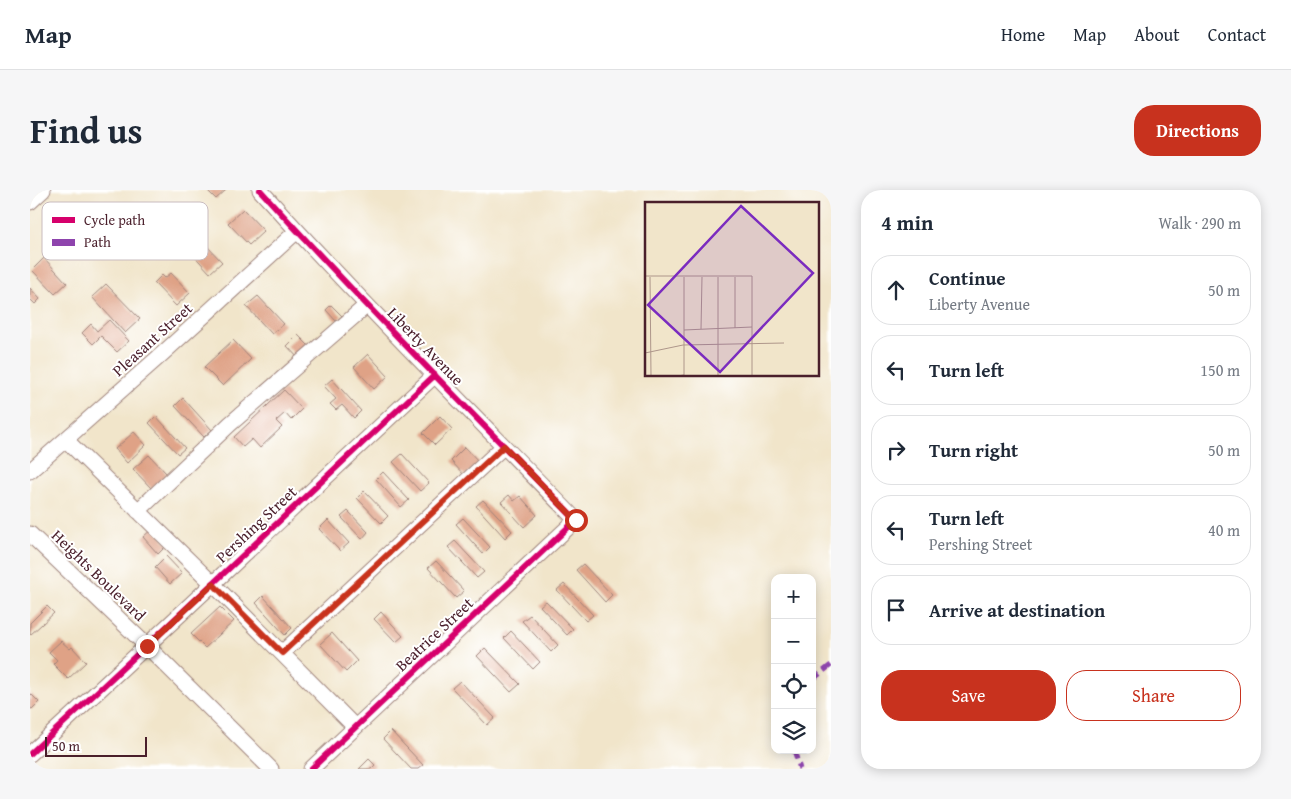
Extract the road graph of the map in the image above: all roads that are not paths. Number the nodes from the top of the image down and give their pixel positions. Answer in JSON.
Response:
{"nodes":[{"id":1,"x":43,"y":190,"type":"edge"},
{"id":2,"x":260,"y":190,"type":"edge"},
{"id":3,"x":30,"y":202,"type":"edge"},
{"id":4,"x":297,"y":231,"type":"junction"},
{"id":5,"x":367,"y":304,"type":"junction"},
{"id":6,"x":435,"y":375,"type":"junction"},
{"id":7,"x":66,"y":440,"type":"junction"},
{"id":8,"x":504,"y":446,"type":"junction"},
{"id":9,"x":30,"y":471,"type":"edge"},
{"id":10,"x":138,"y":511,"type":"junction"},
{"id":11,"x":576,"y":520,"type":"joint"},
{"id":12,"x":30,"y":534,"type":"edge"},
{"id":13,"x":213,"y":584,"type":"junction"},
{"id":14,"x":147,"y":646,"type":"junction"},
{"id":15,"x":282,"y":653,"type":"junction"},
{"id":16,"x":356,"y":727,"type":"junction"},
{"id":17,"x":30,"y":754,"type":"edge"},
{"id":18,"x":271,"y":769,"type":"edge"},
{"id":19,"x":311,"y":769,"type":"edge"}],
"edges":[{"from":1,"to":3,"type":"street"},
{"from":2,"to":4,"type":"street","name":"Liberty Avenue"},
{"from":4,"to":5,"type":"street","name":"Liberty Avenue"},
{"from":4,"to":7,"type":"street","name":"Pleasant Street"},
{"from":5,"to":6,"type":"street","name":"Liberty Avenue"},
{"from":5,"to":10,"type":"street"},
{"from":6,"to":8,"type":"street","name":"Liberty Avenue"},
{"from":6,"to":13,"type":"street","name":"Pershing Street"},
{"from":7,"to":9,"type":"street","name":"Pleasant Street"},
{"from":7,"to":10,"type":"street"},
{"from":8,"to":11,"type":"street","name":"Liberty Avenue"},
{"from":8,"to":15,"type":"street"},
{"from":10,"to":13,"type":"street"},
{"from":11,"to":16,"type":"street","name":"Beatrice Street"},
{"from":12,"to":14,"type":"street","name":"Heights Boulevard"},
{"from":13,"to":14,"type":"street","name":"Pershing Street"},
{"from":13,"to":15,"type":"street"},
{"from":14,"to":17,"type":"street","name":"Pershing Street"},
{"from":14,"to":18,"type":"street","name":"Heights Boulevard"},
{"from":15,"to":16,"type":"street"},
{"from":16,"to":19,"type":"street","name":"Beatrice Street"}]}
